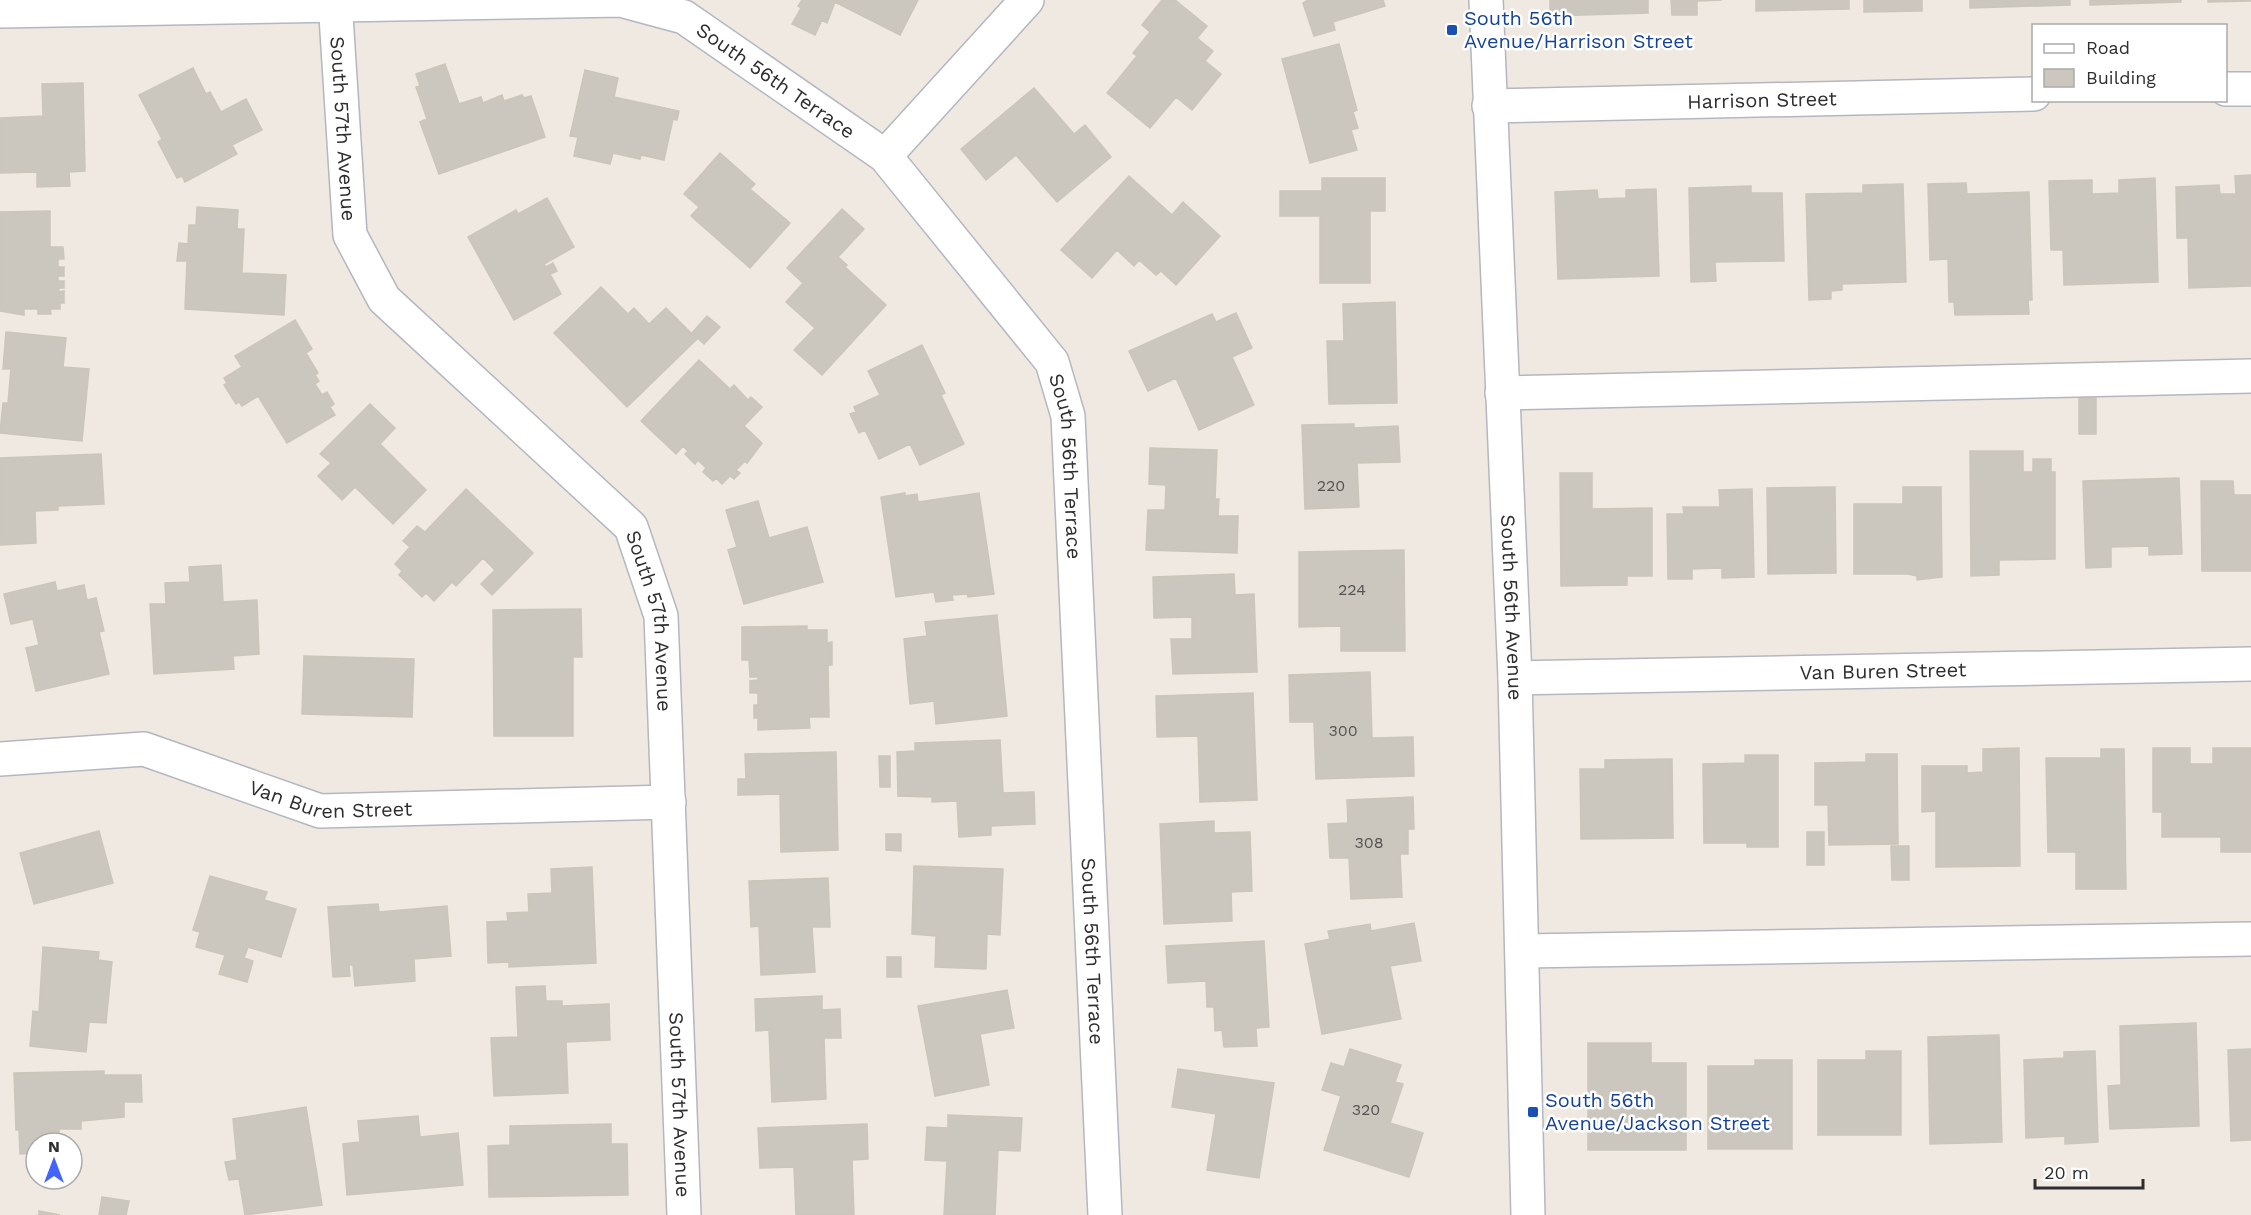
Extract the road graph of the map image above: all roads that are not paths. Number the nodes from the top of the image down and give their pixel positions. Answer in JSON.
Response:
{"nodes":[{"id":1,"x":1027,"y":0,"type":"edge"},
{"id":2,"x":1486,"y":0,"type":"edge"},
{"id":3,"x":335,"y":4,"type":"edge"},
{"id":4,"x":0,"y":11,"type":"edge"},
{"id":5,"x":2227,"y":89,"type":"edge"},
{"id":6,"x":2251,"y":89,"type":"edge"},
{"id":7,"x":2032,"y":94,"type":"edge"},
{"id":8,"x":1489,"y":106,"type":"junction"},
{"id":9,"x":885,"y":156,"type":"junction"},
{"id":10,"x":2251,"y":376,"type":"edge"},
{"id":11,"x":1502,"y":393,"type":"junction"},
{"id":12,"x":2251,"y":664,"type":"edge"},
{"id":13,"x":1515,"y":678,"type":"junction"},
{"id":14,"x":0,"y":759,"type":"edge"},
{"id":15,"x":669,"y":802,"type":"junction"},
{"id":16,"x":2251,"y":939,"type":"edge"},
{"id":17,"x":1522,"y":951,"type":"junction"},
{"id":18,"x":684,"y":1215,"type":"edge"},
{"id":19,"x":1105,"y":1215,"type":"edge"},
{"id":20,"x":1528,"y":1215,"type":"edge"}],
"edges":[{"from":1,"to":9,"type":"street"},
{"from":2,"to":8,"type":"street","name":"South 56th Avenue"},
{"from":3,"to":4,"type":"street"},
{"from":3,"to":9,"type":"street","name":"South 56th Terrace"},
{"from":3,"to":15,"type":"street","name":"South 57th Avenue"},
{"from":5,"to":6,"type":"street"},
{"from":7,"to":8,"type":"street","name":"Harrison Street"},
{"from":8,"to":11,"type":"street","name":"South 56th Avenue"},
{"from":9,"to":19,"type":"street","name":"South 56th Terrace"},
{"from":10,"to":11,"type":"street"},
{"from":11,"to":13,"type":"street","name":"South 56th Avenue"},
{"from":12,"to":13,"type":"street","name":"Van Buren Street"},
{"from":13,"to":17,"type":"street","name":"South 56th Avenue"},
{"from":14,"to":15,"type":"street","name":"Van Buren Street"},
{"from":15,"to":18,"type":"street","name":"South 57th Avenue"},
{"from":16,"to":17,"type":"street"},
{"from":17,"to":20,"type":"street","name":"South 56th Avenue"}]}
